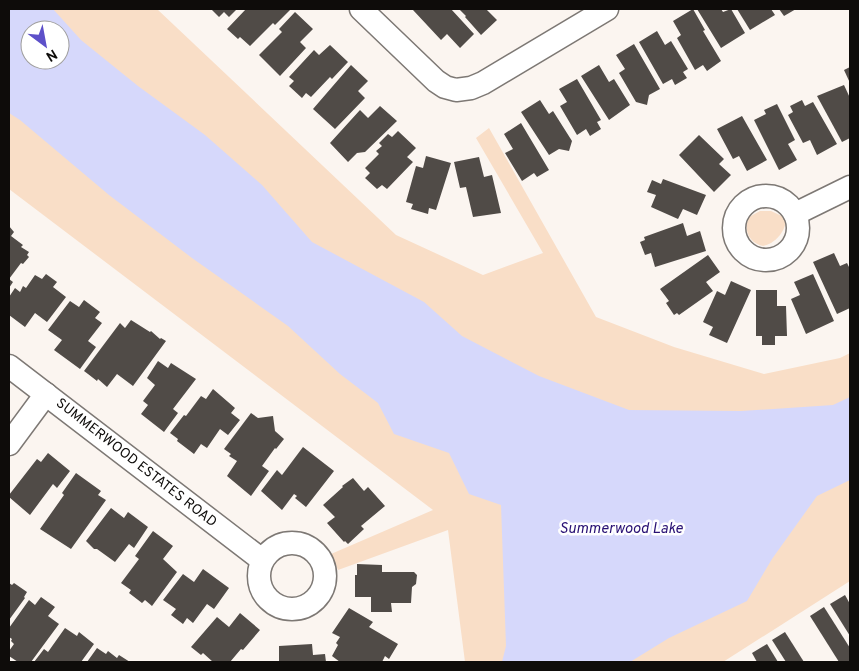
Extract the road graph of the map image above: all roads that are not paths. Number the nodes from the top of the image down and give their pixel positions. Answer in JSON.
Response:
{"nodes":[{"id":1,"x":361,"y":9,"type":"edge"},
{"id":2,"x":606,"y":9,"type":"edge"},
{"id":3,"x":850,"y":187,"type":"edge"},
{"id":4,"x":795,"y":214,"type":"dead end"},
{"id":5,"x":9,"y":366,"type":"edge"},
{"id":6,"x":46,"y":394,"type":"junction"},
{"id":7,"x":9,"y":444,"type":"edge"},
{"id":8,"x":262,"y":560,"type":"dead end"}],
"edges":[{"from":1,"to":2,"type":"street"},
{"from":3,"to":4,"type":"street"},
{"from":5,"to":6,"type":"street","name":"SUMMERWOOD ESTATES ROAD"},
{"from":6,"to":7,"type":"street"},
{"from":6,"to":8,"type":"street","name":"SUMMERWOOD ESTATES ROAD"}]}
